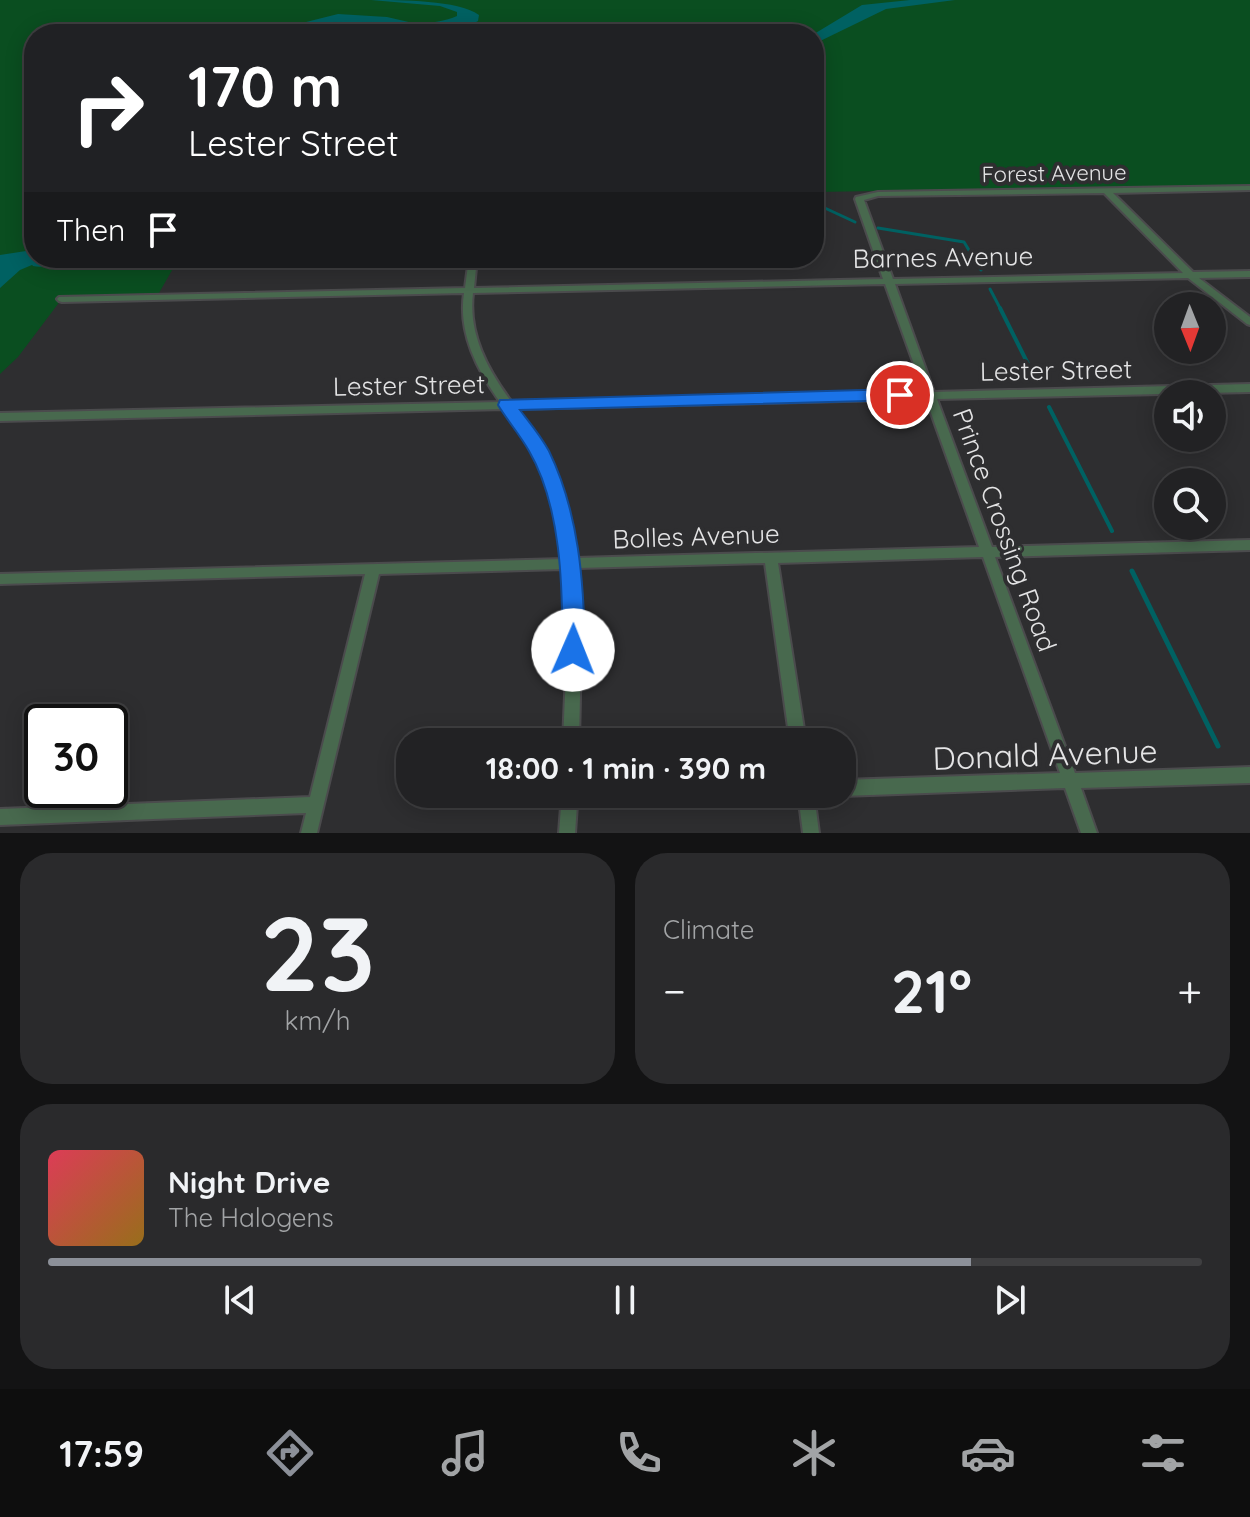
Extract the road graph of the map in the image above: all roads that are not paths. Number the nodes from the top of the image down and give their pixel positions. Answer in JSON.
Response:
{"nodes":[{"id":1,"x":1250,"y":188,"type":"edge"},
{"id":2,"x":1107,"y":191,"type":"junction"},
{"id":3,"x":859,"y":199,"type":"joint"},
{"id":4,"x":471,"y":268,"type":"edge"},
{"id":5,"x":1250,"y":274,"type":"edge"},
{"id":6,"x":1190,"y":275,"type":"junction"},
{"id":7,"x":888,"y":280,"type":"junction"},
{"id":8,"x":468,"y":289,"type":"junction"},
{"id":9,"x":62,"y":299,"type":"dead end"},
{"id":10,"x":1250,"y":322,"type":"edge"},
{"id":11,"x":1250,"y":388,"type":"edge"},
{"id":12,"x":930,"y":395,"type":"junction"},
{"id":13,"x":507,"y":405,"type":"junction"},
{"id":14,"x":0,"y":417,"type":"edge"},
{"id":15,"x":1250,"y":545,"type":"edge"},
{"id":16,"x":987,"y":552,"type":"junction"},
{"id":17,"x":771,"y":558,"type":"junction"},
{"id":18,"x":569,"y":563,"type":"junction"},
{"id":19,"x":373,"y":570,"type":"junction"},
{"id":20,"x":0,"y":579,"type":"edge"},
{"id":21,"x":571,"y":728,"type":"edge"},
{"id":22,"x":796,"y":728,"type":"edge"},
{"id":23,"x":1250,"y":775,"type":"edge"},
{"id":24,"x":1070,"y":781,"type":"junction"},
{"id":25,"x":856,"y":788,"type":"edge"},
{"id":26,"x":316,"y":805,"type":"junction"},
{"id":27,"x":569,"y":808,"type":"edge"},
{"id":28,"x":808,"y":808,"type":"edge"},
{"id":29,"x":0,"y":817,"type":"edge"},
{"id":30,"x":309,"y":833,"type":"edge"},
{"id":31,"x":567,"y":833,"type":"edge"},
{"id":32,"x":811,"y":833,"type":"edge"},
{"id":33,"x":1089,"y":833,"type":"edge"}],
"edges":[{"from":1,"to":2,"type":"street","name":"Forest Avenue"},
{"from":2,"to":3,"type":"street","name":"Forest Avenue"},
{"from":2,"to":6,"type":"street"},
{"from":3,"to":7,"type":"street","name":"Prince Crossing Road"},
{"from":4,"to":8,"type":"street"},
{"from":5,"to":6,"type":"street","name":"Barnes Avenue"},
{"from":6,"to":7,"type":"street","name":"Barnes Avenue"},
{"from":6,"to":10,"type":"street"},
{"from":7,"to":8,"type":"street","name":"Barnes Avenue"},
{"from":7,"to":12,"type":"street","name":"Prince Crossing Road"},
{"from":8,"to":9,"type":"street","name":"Barnes Avenue"},
{"from":8,"to":13,"type":"street"},
{"from":11,"to":12,"type":"street","name":"Lester Street"},
{"from":12,"to":13,"type":"street","name":"Lester Street"},
{"from":12,"to":16,"type":"street","name":"Prince Crossing Road"},
{"from":13,"to":14,"type":"street","name":"Lester Street"},
{"from":13,"to":18,"type":"street"},
{"from":15,"to":16,"type":"street","name":"Bolles Avenue"},
{"from":16,"to":17,"type":"street","name":"Bolles Avenue"},
{"from":16,"to":24,"type":"street","name":"Prince Crossing Road"},
{"from":17,"to":18,"type":"street","name":"Bolles Avenue"},
{"from":17,"to":22,"type":"street"},
{"from":18,"to":19,"type":"street","name":"Bolles Avenue"},
{"from":18,"to":21,"type":"street"},
{"from":19,"to":20,"type":"street","name":"Bolles Avenue"},
{"from":19,"to":26,"type":"street"},
{"from":23,"to":24,"type":"street","name":"Donald Avenue"},
{"from":24,"to":25,"type":"street","name":"Donald Avenue"},
{"from":24,"to":33,"type":"street","name":"Prince Crossing Road"},
{"from":26,"to":29,"type":"street"},
{"from":26,"to":30,"type":"street"},
{"from":27,"to":31,"type":"street"},
{"from":28,"to":32,"type":"street"}]}
